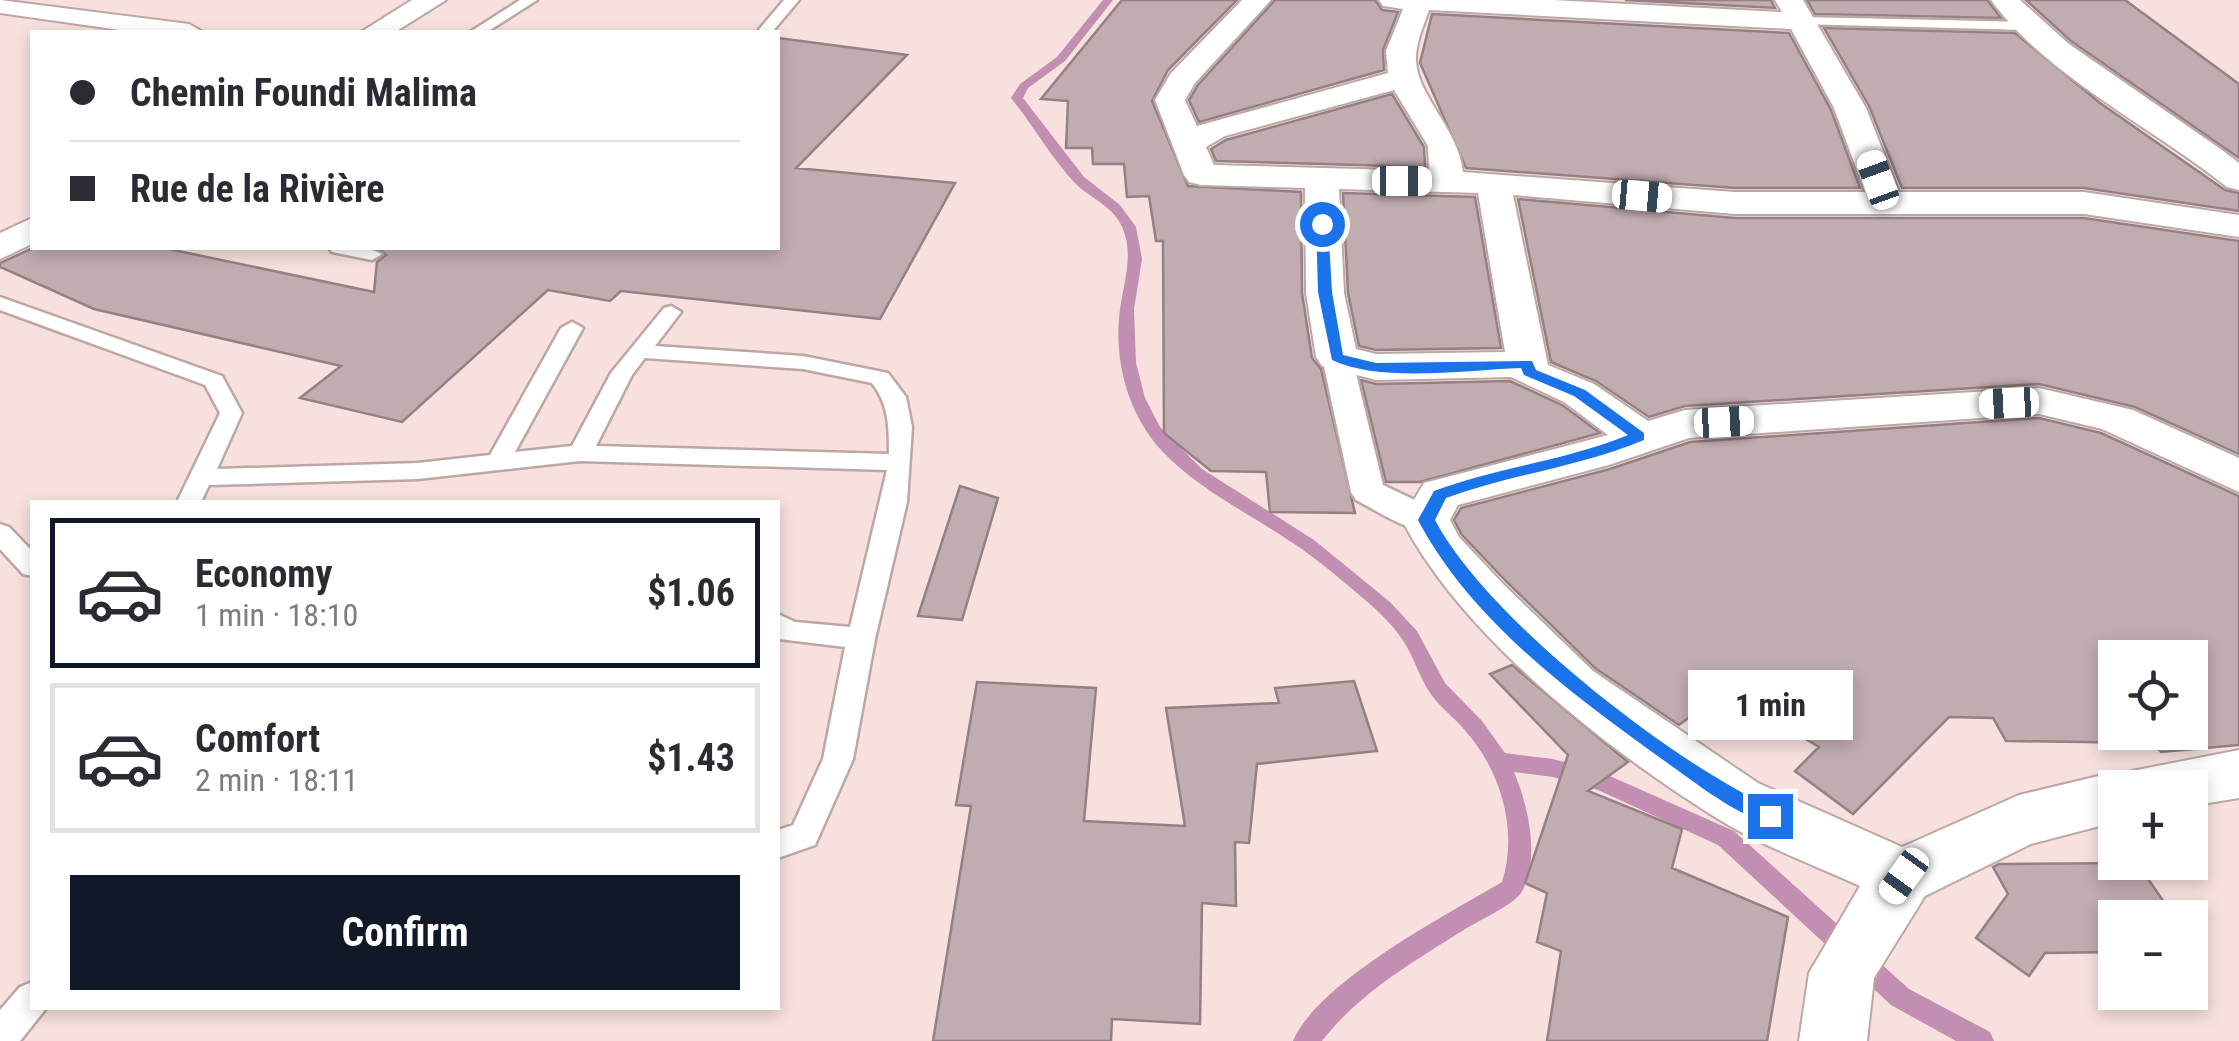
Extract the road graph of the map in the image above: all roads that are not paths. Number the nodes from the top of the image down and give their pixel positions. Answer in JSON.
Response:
{"nodes":[{"id":1,"x":432,"y":0,"type":"edge"},
{"id":2,"x":530,"y":0,"type":"edge"},
{"id":3,"x":792,"y":0,"type":"edge"},
{"id":4,"x":1257,"y":0,"type":"edge"},
{"id":5,"x":2005,"y":0,"type":"edge"},
{"id":6,"x":1406,"y":1,"type":"edge"},
{"id":7,"x":1565,"y":4,"type":"edge"},
{"id":8,"x":0,"y":6,"type":"edge"},
{"id":9,"x":1796,"y":10,"type":"edge"},
{"id":10,"x":2029,"y":26,"type":"junction"},
{"id":11,"x":175,"y":30,"type":"edge"},
{"id":12,"x":379,"y":30,"type":"edge"},
{"id":13,"x":480,"y":30,"type":"edge"},
{"id":14,"x":766,"y":30,"type":"edge"},
{"id":15,"x":1403,"y":80,"type":"junction"},
{"id":16,"x":2173,"y":126,"type":"junction"},
{"id":17,"x":2225,"y":131,"type":"dead end"},
{"id":18,"x":1196,"y":159,"type":"junction"},
{"id":19,"x":1322,"y":180,"type":"junction"},
{"id":20,"x":2239,"y":180,"type":"edge"},
{"id":21,"x":1448,"y":181,"type":"junction"},
{"id":22,"x":1493,"y":183,"type":"junction"},
{"id":23,"x":1885,"y":200,"type":"junction"},
{"id":24,"x":2239,"y":226,"type":"edge"},
{"id":25,"x":30,"y":230,"type":"edge"},
{"id":26,"x":0,"y":248,"type":"edge"},
{"id":27,"x":351,"y":250,"type":"edge"},
{"id":28,"x":372,"y":254,"type":"dead end"},
{"id":29,"x":0,"y":303,"type":"edge"},
{"id":30,"x":671,"y":312,"type":"dead end"},
{"id":31,"x":572,"y":328,"type":"dead end"},
{"id":32,"x":639,"y":352,"type":"junction"},
{"id":33,"x":1336,"y":357,"type":"junction"},
{"id":34,"x":1526,"y":364,"type":"junction"},
{"id":35,"x":1639,"y":436,"type":"junction"},
{"id":36,"x":580,"y":453,"type":"junction"},
{"id":37,"x":898,"y":462,"type":"junction"},
{"id":38,"x":497,"y":464,"type":"junction"},
{"id":39,"x":2239,"y":476,"type":"edge"},
{"id":40,"x":204,"y":477,"type":"junction"},
{"id":41,"x":190,"y":500,"type":"edge"},
{"id":42,"x":1426,"y":520,"type":"junction"},
{"id":43,"x":0,"y":533,"type":"edge"},
{"id":44,"x":30,"y":565,"type":"edge"},
{"id":45,"x":780,"y":625,"type":"edge"},
{"id":46,"x":861,"y":638,"type":"junction"},
{"id":47,"x":2239,"y":774,"type":"edge"},
{"id":48,"x":2208,"y":779,"type":"edge"},
{"id":49,"x":2098,"y":801,"type":"edge"},
{"id":50,"x":780,"y":843,"type":"edge"},
{"id":51,"x":1872,"y":924,"type":"junction"},
{"id":52,"x":30,"y":1000,"type":"edge"},
{"id":53,"x":0,"y":1038,"type":"edge"},
{"id":54,"x":1833,"y":1041,"type":"edge"}],
"edges":[{"from":1,"to":12,"type":"street"},
{"from":2,"to":13,"type":"lane"},
{"from":3,"to":14,"type":"lane"},
{"from":4,"to":18,"type":"street"},
{"from":5,"to":10,"type":"street"},
{"from":6,"to":7,"type":"street"},
{"from":6,"to":15,"type":"street"},
{"from":7,"to":9,"type":"street"},
{"from":8,"to":11,"type":"street"},
{"from":9,"to":10,"type":"lane"},
{"from":9,"to":23,"type":"street"},
{"from":10,"to":16,"type":"street"},
{"from":15,"to":18,"type":"street"},
{"from":15,"to":21,"type":"street"},
{"from":16,"to":17,"type":"street"},
{"from":16,"to":20,"type":"street"},
{"from":18,"to":19,"type":"street"},
{"from":19,"to":21,"type":"street"},
{"from":19,"to":33,"type":"street"},
{"from":21,"to":22,"type":"street"},
{"from":22,"to":23,"type":"street"},
{"from":22,"to":34,"type":"street"},
{"from":23,"to":24,"type":"street"},
{"from":25,"to":26,"type":"street"},
{"from":27,"to":28,"type":"lane"},
{"from":29,"to":40,"type":"lane"},
{"from":30,"to":32,"type":"lane"},
{"from":31,"to":38,"type":"lane"},
{"from":32,"to":36,"type":"lane"},
{"from":32,"to":37,"type":"lane"},
{"from":33,"to":34,"type":"street"},
{"from":33,"to":42,"type":"street"},
{"from":34,"to":35,"type":"street"},
{"from":35,"to":39,"type":"street"},
{"from":35,"to":42,"type":"street"},
{"from":36,"to":37,"type":"lane"},
{"from":36,"to":38,"type":"lane"},
{"from":37,"to":46,"type":"lane"},
{"from":38,"to":40,"type":"lane"},
{"from":40,"to":41,"type":"lane"},
{"from":42,"to":51,"type":"street"},
{"from":43,"to":44,"type":"lane"},
{"from":45,"to":46,"type":"lane"},
{"from":46,"to":50,"type":"lane"},
{"from":47,"to":48,"type":"street"},
{"from":49,"to":51,"type":"street"},
{"from":51,"to":54,"type":"street"},
{"from":52,"to":53,"type":"lane"}]}
